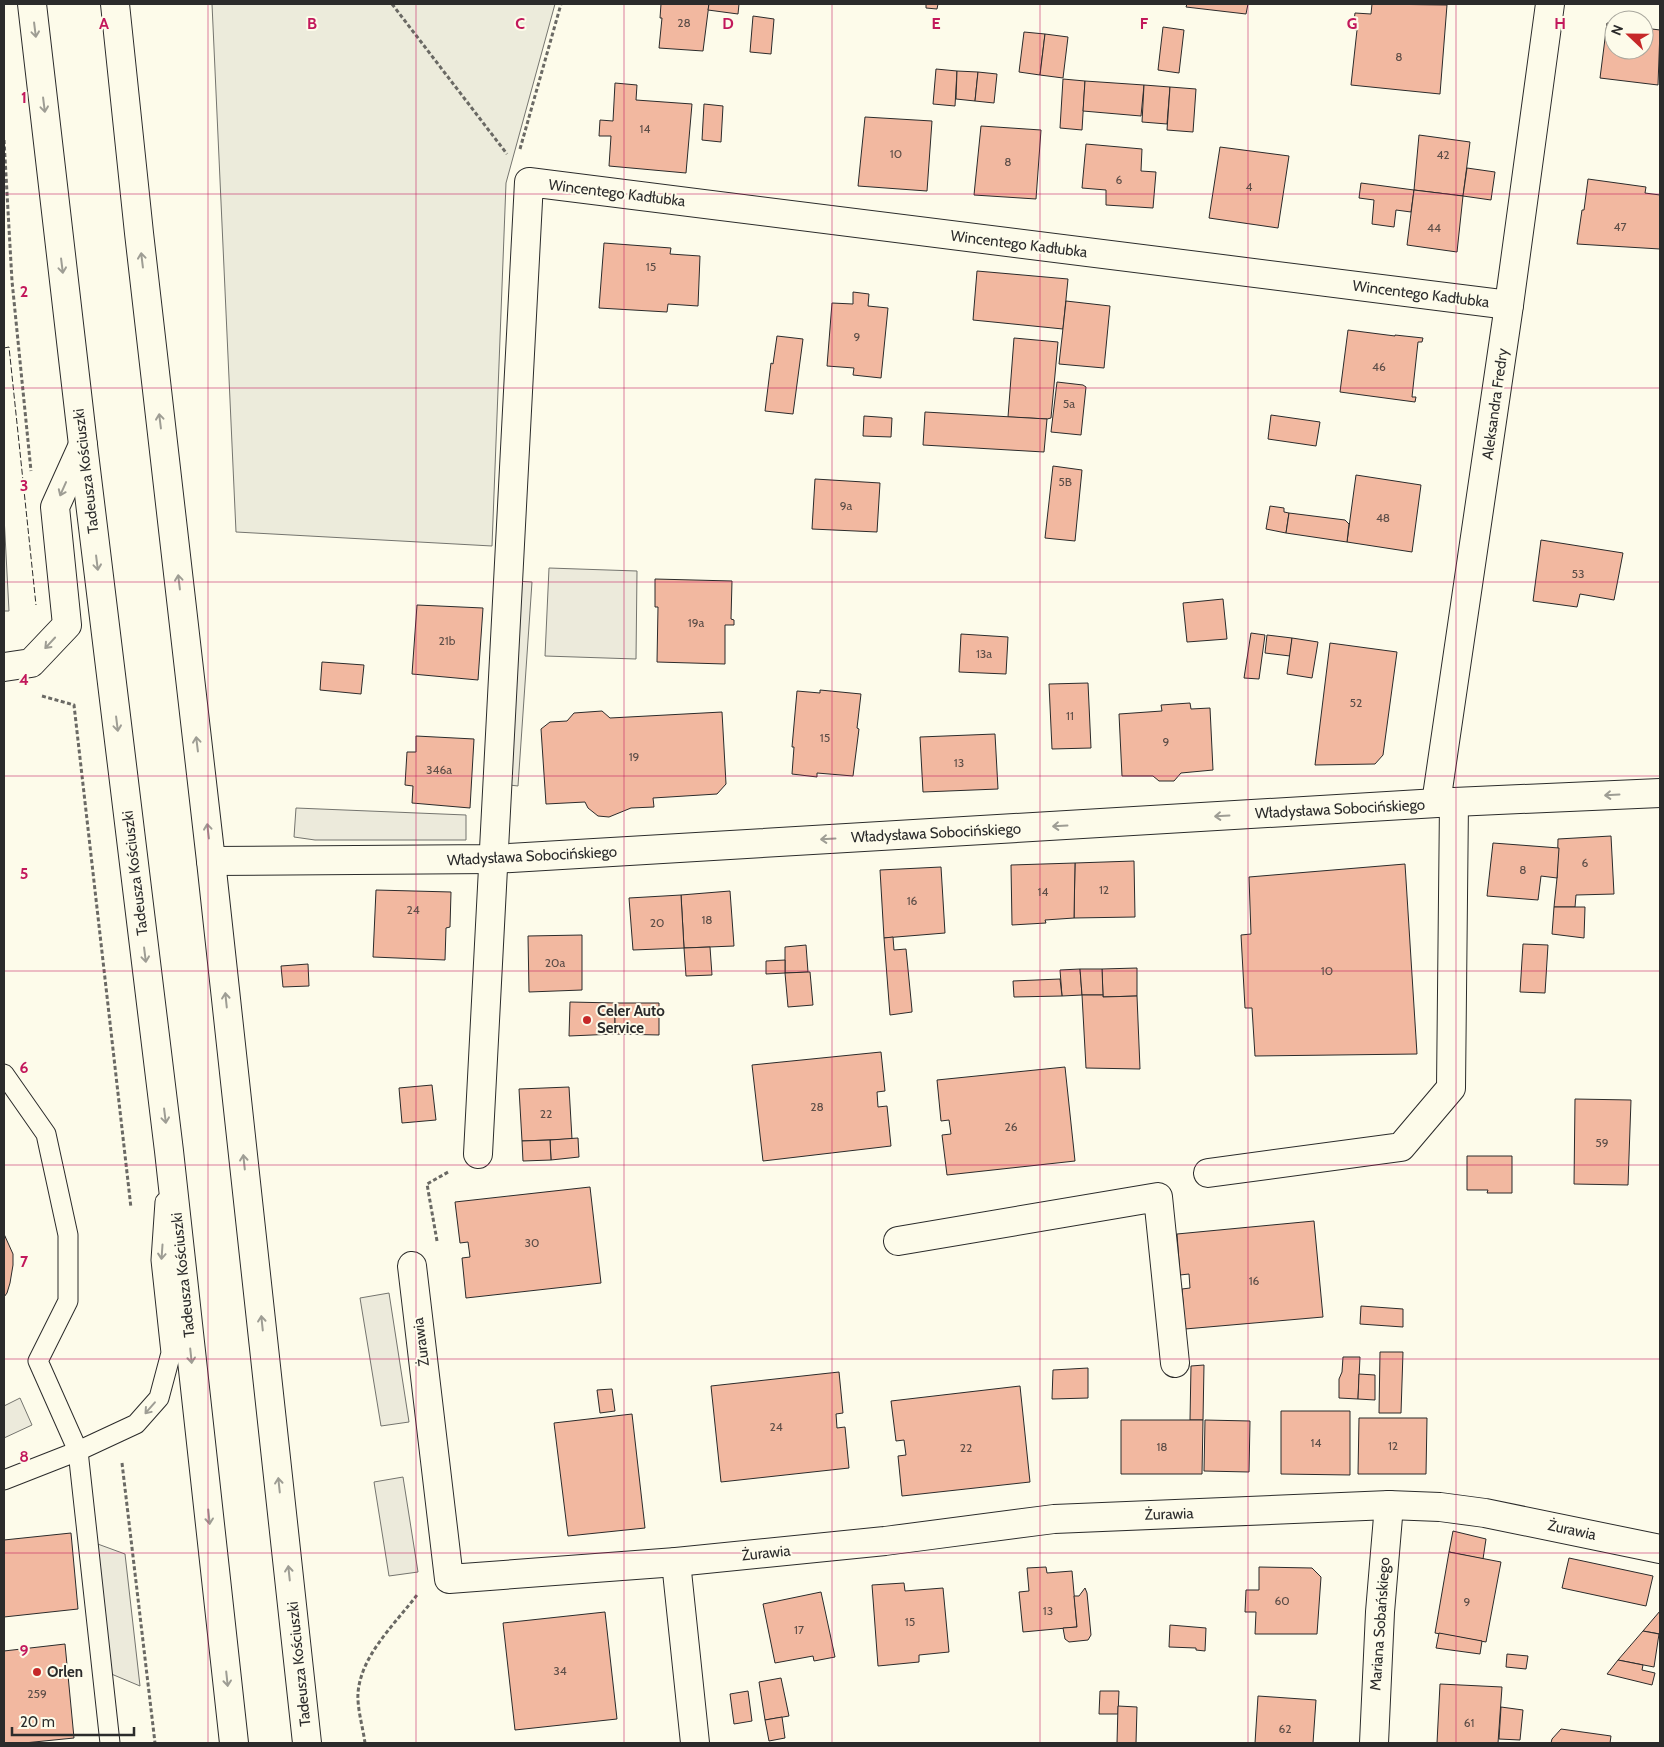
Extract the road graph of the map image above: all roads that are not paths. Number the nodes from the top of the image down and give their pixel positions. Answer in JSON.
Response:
{"nodes":[{"id":1,"x":32,"y":4,"type":"edge"},
{"id":2,"x":115,"y":4,"type":"edge"},
{"id":3,"x":1550,"y":4,"type":"edge"},
{"id":4,"x":1509,"y":305,"type":"junction"},
{"id":5,"x":83,"y":445,"type":"junction"},
{"id":6,"x":4,"y":667,"type":"edge"},
{"id":7,"x":1660,"y":793,"type":"edge"},
{"id":8,"x":1445,"y":802,"type":"junction"},
{"id":9,"x":493,"y":859,"type":"junction"},
{"id":10,"x":211,"y":861,"type":"junction"},
{"id":11,"x":4,"y":1074,"type":"edge"},
{"id":12,"x":169,"y":1150,"type":"junction"},
{"id":13,"x":478,"y":1154,"type":"road end"},
{"id":14,"x":1208,"y":1173,"type":"dead end"},
{"id":15,"x":898,"y":1241,"type":"dead end"},
{"id":16,"x":412,"y":1266,"type":"road end"},
{"id":17,"x":1175,"y":1363,"type":"dead end"},
{"id":18,"x":78,"y":1451,"type":"junction"},
{"id":19,"x":4,"y":1480,"type":"edge"},
{"id":20,"x":1389,"y":1505,"type":"junction"},
{"id":21,"x":1660,"y":1549,"type":"edge"},
{"id":22,"x":676,"y":1562,"type":"junction"},
{"id":23,"x":110,"y":1743,"type":"edge"},
{"id":24,"x":234,"y":1743,"type":"edge"},
{"id":25,"x":307,"y":1743,"type":"edge"},
{"id":26,"x":694,"y":1743,"type":"edge"},
{"id":27,"x":1374,"y":1743,"type":"edge"}],
"edges":[{"from":1,"to":5,"type":"street","name":"Tadeusza Kościuszki","one_way":true},
{"from":10,"to":2,"type":"street","name":"Tadeusza Kościuszki","one_way":true},
{"from":3,"to":4,"type":"street","name":"Aleksandra Fredry"},
{"from":4,"to":8,"type":"street","name":"Aleksandra Fredry"},
{"from":4,"to":9,"type":"street","name":"Wincentego Kadłubka"},
{"from":5,"to":6,"type":"street","one_way":true},
{"from":5,"to":12,"type":"street","name":"Tadeusza Kościuszki","one_way":true},
{"from":7,"to":8,"type":"street","name":"Władysława Sobocińskiego","one_way":true},
{"from":8,"to":9,"type":"street","name":"Władysława Sobocińskiego","one_way":true},
{"from":8,"to":14,"type":"street","name":"Aleksandra Fredry"},
{"from":9,"to":10,"type":"street","name":"Władysława Sobocińskiego"},
{"from":9,"to":13,"type":"street"},
{"from":25,"to":10,"type":"street","name":"Tadeusza Kościuszki","one_way":true},
{"from":11,"to":18,"type":"lane"},
{"from":12,"to":18,"type":"lane","one_way":true},
{"from":12,"to":24,"type":"street","name":"Tadeusza Kościuszki","one_way":true},
{"from":15,"to":17,"type":"street"},
{"from":16,"to":22,"type":"street","name":"Żurawia"},
{"from":18,"to":19,"type":"lane"},
{"from":18,"to":23,"type":"lane"},
{"from":20,"to":21,"type":"street","name":"Żurawia"},
{"from":20,"to":22,"type":"street","name":"Żurawia"},
{"from":20,"to":27,"type":"street","name":"Mariana Sobańskiego"},
{"from":22,"to":26,"type":"street"}]}
